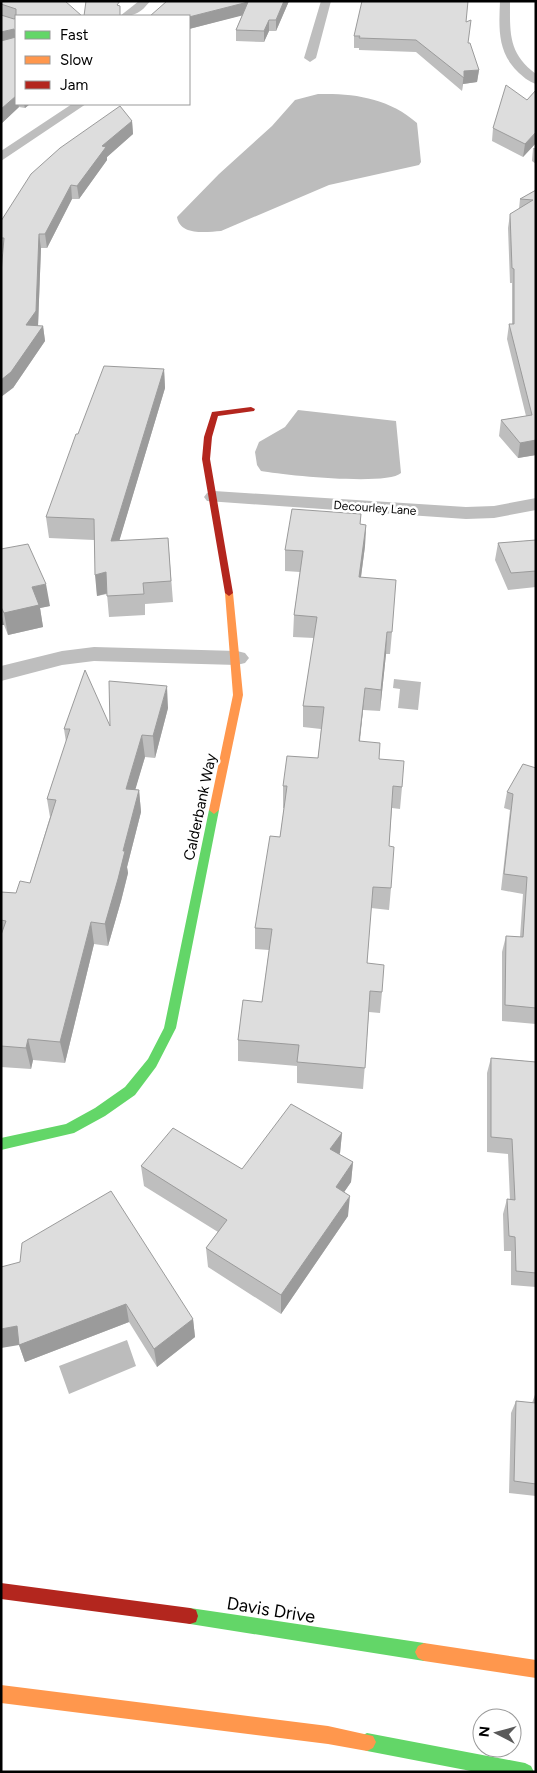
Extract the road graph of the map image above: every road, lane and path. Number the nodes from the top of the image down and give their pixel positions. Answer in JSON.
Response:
{"nodes":[{"id":1,"x":145,"y":1,"type":"edge"},
{"id":2,"x":326,"y":1,"type":"edge"},
{"id":3,"x":505,"y":1,"type":"edge"},
{"id":4,"x":127,"y":15,"type":"edge"},
{"id":5,"x":310,"y":58,"type":"dead end"},
{"id":6,"x":536,"y":80,"type":"edge"},
{"id":7,"x":79,"y":105,"type":"edge"},
{"id":8,"x":1,"y":157,"type":"edge"},
{"id":9,"x":251,"y":409,"type":"dead end"},
{"id":10,"x":214,"y":497,"type":"junction"},
{"id":11,"x":536,"y":504,"type":"edge"},
{"id":12,"x":237,"y":658,"type":"junction"},
{"id":13,"x":1,"y":674,"type":"edge"},
{"id":14,"x":1,"y":1144,"type":"edge"},
{"id":15,"x":1,"y":1591,"type":"edge"},
{"id":16,"x":536,"y":1669,"type":"edge"},
{"id":17,"x":1,"y":1694,"type":"edge"},
{"id":18,"x":525,"y":1772,"type":"edge"}],
"edges":[{"from":1,"to":4,"type":"street"},
{"from":2,"to":5,"type":"street"},
{"from":3,"to":6,"type":"street"},
{"from":7,"to":8,"type":"street"},
{"from":9,"to":10,"type":"street","name":"Calderbank Way"},
{"from":10,"to":11,"type":"street","name":"Decourley Lane"},
{"from":10,"to":12,"type":"street","name":"Calderbank Way"},
{"from":12,"to":13,"type":"street"},
{"from":12,"to":14,"type":"street","name":"Calderbank Way"},
{"from":15,"to":16,"type":"street","name":"Davis Drive"},
{"from":17,"to":18,"type":"street"}]}
